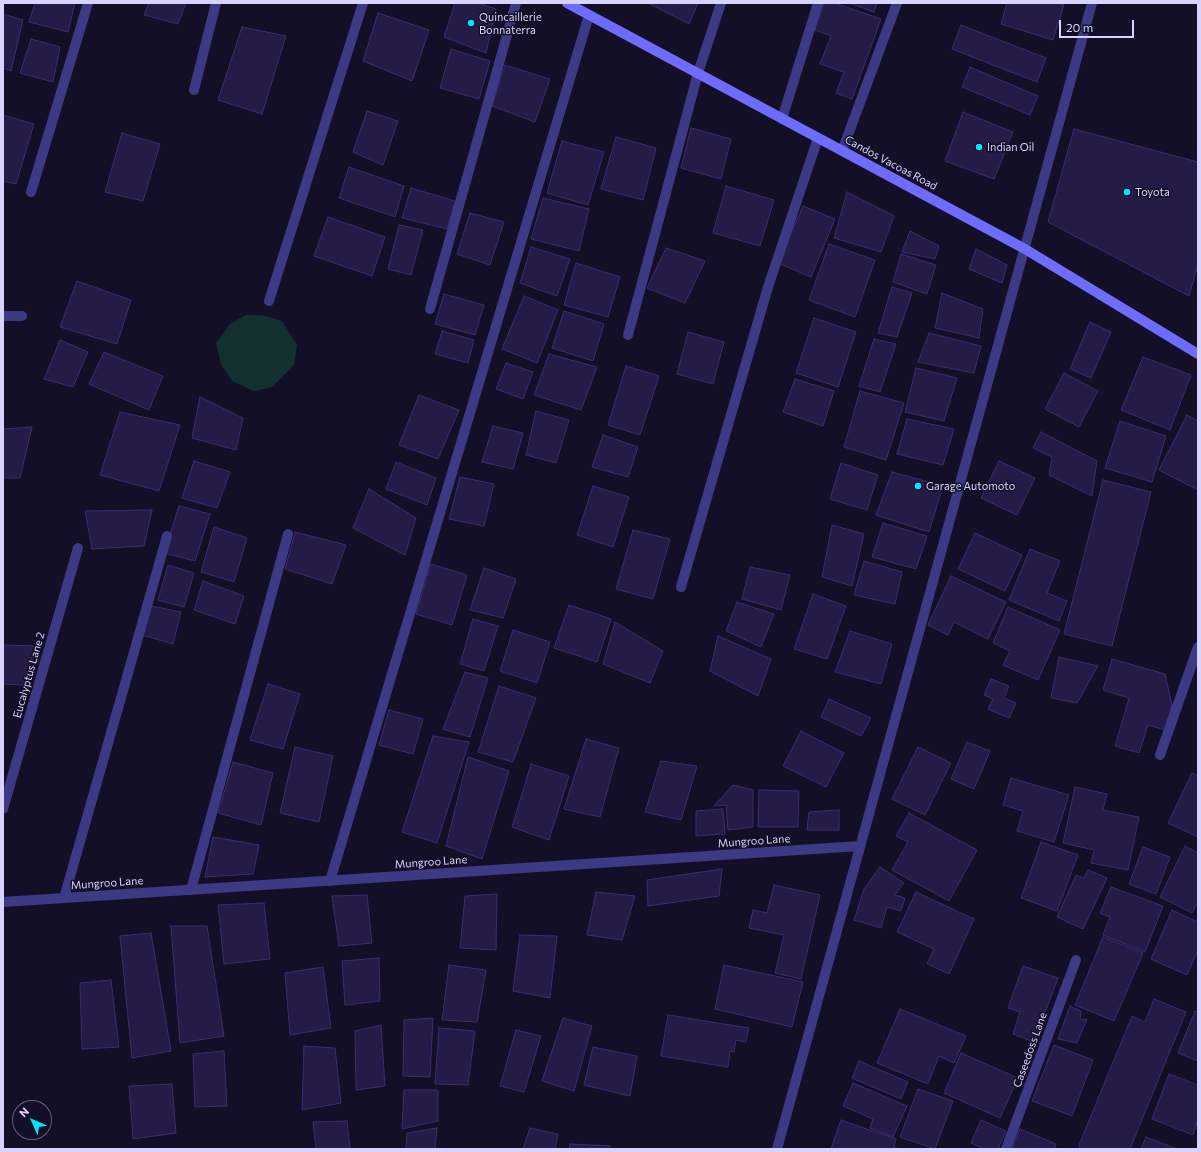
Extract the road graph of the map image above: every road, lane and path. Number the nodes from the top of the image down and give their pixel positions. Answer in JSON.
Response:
{"nodes":[{"id":1,"x":88,"y":3,"type":"edge"},
{"id":2,"x":216,"y":3,"type":"edge"},
{"id":3,"x":363,"y":3,"type":"edge"},
{"id":4,"x":516,"y":3,"type":"edge"},
{"id":5,"x":721,"y":3,"type":"edge"},
{"id":6,"x":818,"y":3,"type":"edge"},
{"id":7,"x":897,"y":3,"type":"edge"},
{"id":8,"x":1092,"y":3,"type":"edge"},
{"id":9,"x":570,"y":4,"type":"edge"},
{"id":10,"x":589,"y":15,"type":"junction"},
{"id":11,"x":698,"y":73,"type":"junction"},
{"id":12,"x":194,"y":90,"type":"dead end"},
{"id":13,"x":782,"y":119,"type":"junction"},
{"id":14,"x":818,"y":138,"type":"junction"},
{"id":15,"x":842,"y":151,"type":"junction"},
{"id":16,"x":31,"y":192,"type":"dead end"},
{"id":17,"x":1025,"y":249,"type":"junction"},
{"id":18,"x":269,"y":301,"type":"dead end"},
{"id":19,"x":430,"y":309,"type":"dead end"},
{"id":20,"x":3,"y":316,"type":"edge"},
{"id":21,"x":22,"y":316,"type":"dead end"},
{"id":22,"x":628,"y":335,"type":"dead end"},
{"id":23,"x":1198,"y":354,"type":"edge"},
{"id":24,"x":288,"y":534,"type":"dead end"},
{"id":25,"x":167,"y":536,"type":"dead end"},
{"id":26,"x":78,"y":548,"type":"dead end"},
{"id":27,"x":681,"y":587,"type":"dead end"},
{"id":28,"x":1198,"y":647,"type":"edge"},
{"id":29,"x":1160,"y":755,"type":"dead end"},
{"id":30,"x":3,"y":809,"type":"edge"},
{"id":31,"x":860,"y":846,"type":"junction"},
{"id":32,"x":330,"y":881,"type":"junction"},
{"id":33,"x":191,"y":890,"type":"junction"},
{"id":34,"x":64,"y":898,"type":"junction"},
{"id":35,"x":3,"y":902,"type":"edge"},
{"id":36,"x":1076,"y":960,"type":"dead end"},
{"id":37,"x":777,"y":1149,"type":"edge"},
{"id":38,"x":1006,"y":1149,"type":"edge"}],
"edges":[{"from":1,"to":16,"type":"street"},
{"from":2,"to":12,"type":"street"},
{"from":3,"to":18,"type":"street"},
{"from":4,"to":19,"type":"street"},
{"from":5,"to":11,"type":"street"},
{"from":6,"to":13,"type":"street"},
{"from":7,"to":15,"type":"street"},
{"from":8,"to":17,"type":"street"},
{"from":9,"to":10,"type":"main road","name":"Candos Vacoas Road"},
{"from":10,"to":11,"type":"main road","name":"Candos Vacoas Road"},
{"from":10,"to":32,"type":"street"},
{"from":11,"to":13,"type":"main road","name":"Candos Vacoas Road"},
{"from":11,"to":22,"type":"street"},
{"from":13,"to":14,"type":"main road","name":"Candos Vacoas Road"},
{"from":14,"to":15,"type":"main road","name":"Candos Vacoas Road"},
{"from":14,"to":27,"type":"street"},
{"from":15,"to":17,"type":"main road","name":"Candos Vacoas Road"},
{"from":17,"to":23,"type":"main road","name":"Candos Vacoas Road"},
{"from":17,"to":31,"type":"street"},
{"from":20,"to":21,"type":"street"},
{"from":24,"to":33,"type":"street"},
{"from":25,"to":34,"type":"street"},
{"from":26,"to":30,"type":"street","name":"Eucalyptus Lane 2"},
{"from":28,"to":29,"type":"street"},
{"from":31,"to":32,"type":"street","name":"Mungroo Lane"},
{"from":31,"to":37,"type":"street"},
{"from":32,"to":33,"type":"street","name":"Mungroo Lane"},
{"from":33,"to":34,"type":"street","name":"Mungroo Lane"},
{"from":34,"to":35,"type":"street","name":"Mungroo Lane"},
{"from":36,"to":38,"type":"street","name":"Caseedoss Lane"}]}
